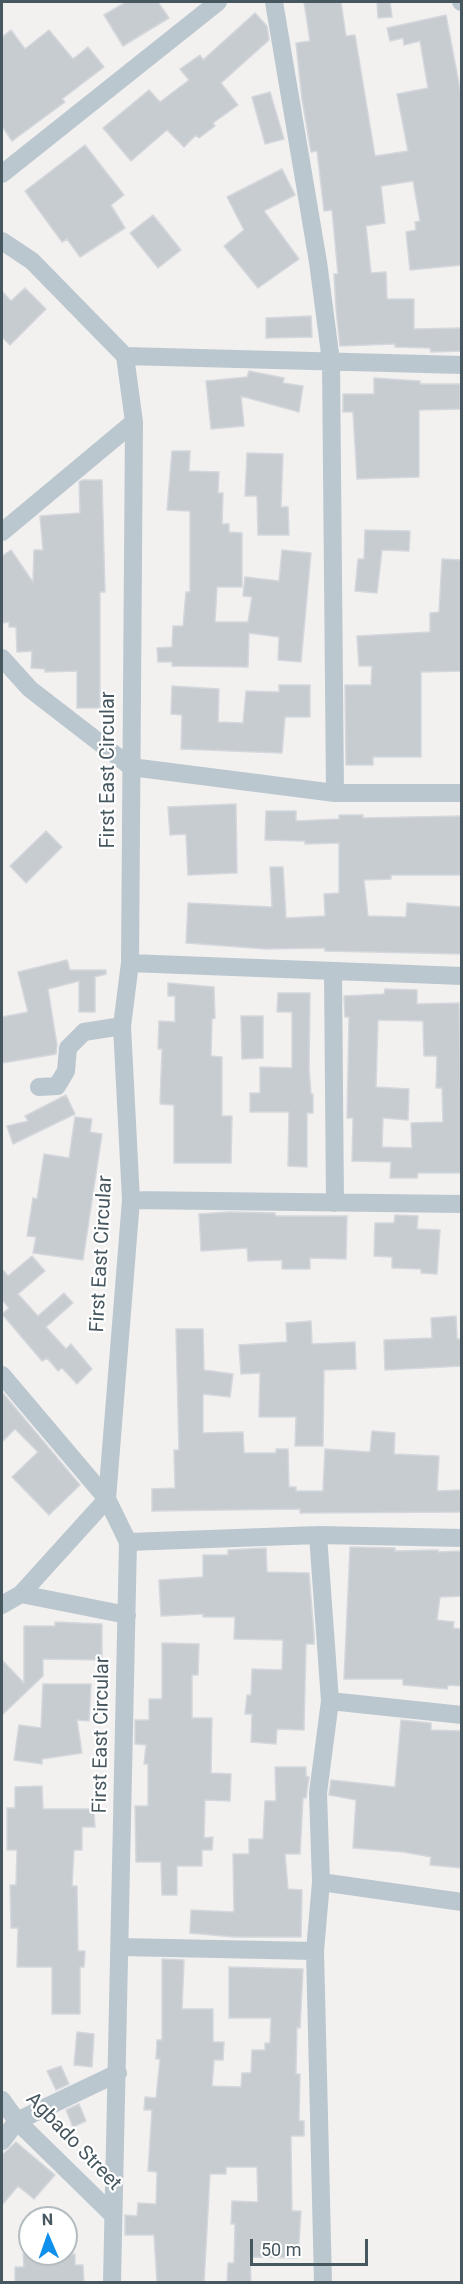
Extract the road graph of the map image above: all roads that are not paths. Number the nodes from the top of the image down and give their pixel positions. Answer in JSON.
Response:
{"nodes":[{"id":1,"x":218,"y":2,"type":"edge"},
{"id":2,"x":274,"y":2,"type":"edge"},
{"id":3,"x":2,"y":174,"type":"edge"},
{"id":4,"x":2,"y":241,"type":"edge"},
{"id":5,"x":125,"y":356,"type":"junction"},
{"id":6,"x":331,"y":361,"type":"junction"},
{"id":7,"x":462,"y":365,"type":"edge"},
{"id":8,"x":134,"y":422,"type":"junction"},
{"id":9,"x":2,"y":532,"type":"edge"},
{"id":10,"x":2,"y":658,"type":"edge"},
{"id":11,"x":131,"y":767,"type":"junction"},
{"id":12,"x":334,"y":793,"type":"junction"},
{"id":13,"x":462,"y":793,"type":"edge"},
{"id":14,"x":130,"y":963,"type":"junction"},
{"id":15,"x":333,"y":972,"type":"junction"},
{"id":16,"x":462,"y":976,"type":"edge"},
{"id":17,"x":122,"y":1026,"type":"junction"},
{"id":18,"x":39,"y":1087,"type":"dead end"},
{"id":19,"x":131,"y":1200,"type":"junction"},
{"id":20,"x":335,"y":1203,"type":"junction"},
{"id":21,"x":462,"y":1204,"type":"edge"},
{"id":22,"x":2,"y":1375,"type":"edge"},
{"id":23,"x":107,"y":1499,"type":"junction"},
{"id":24,"x":318,"y":1535,"type":"junction"},
{"id":25,"x":462,"y":1538,"type":"edge"},
{"id":26,"x":128,"y":1542,"type":"junction"},
{"id":27,"x":21,"y":1594,"type":"junction"},
{"id":28,"x":2,"y":1604,"type":"edge"},
{"id":29,"x":127,"y":1615,"type":"junction"},
{"id":30,"x":330,"y":1701,"type":"junction"},
{"id":31,"x":462,"y":1715,"type":"edge"},
{"id":32,"x":321,"y":1882,"type":"junction"},
{"id":33,"x":462,"y":1902,"type":"edge"},
{"id":34,"x":120,"y":1947,"type":"junction"},
{"id":35,"x":315,"y":1951,"type":"junction"},
{"id":36,"x":118,"y":2073,"type":"junction"},
{"id":37,"x":2,"y":2100,"type":"edge"},
{"id":38,"x":17,"y":2121,"type":"junction"},
{"id":39,"x":2,"y":2141,"type":"edge"},
{"id":40,"x":112,"y":2215,"type":"junction"},
{"id":41,"x":112,"y":2283,"type":"edge"},
{"id":42,"x":323,"y":2283,"type":"edge"}],
"edges":[{"from":1,"to":3,"type":"street"},
{"from":2,"to":6,"type":"street"},
{"from":4,"to":5,"type":"street"},
{"from":5,"to":6,"type":"street"},
{"from":5,"to":8,"type":"street","name":"First East Circular"},
{"from":6,"to":7,"type":"street"},
{"from":6,"to":12,"type":"street"},
{"from":8,"to":9,"type":"street"},
{"from":8,"to":11,"type":"street","name":"First East Circular"},
{"from":10,"to":11,"type":"street"},
{"from":11,"to":12,"type":"street"},
{"from":11,"to":14,"type":"street","name":"First East Circular"},
{"from":12,"to":13,"type":"street"},
{"from":14,"to":15,"type":"street"},
{"from":14,"to":17,"type":"street","name":"First East Circular"},
{"from":15,"to":16,"type":"street"},
{"from":15,"to":20,"type":"street"},
{"from":17,"to":18,"type":"street"},
{"from":17,"to":19,"type":"street","name":"First East Circular"},
{"from":19,"to":20,"type":"street"},
{"from":19,"to":23,"type":"street","name":"First East Circular"},
{"from":20,"to":21,"type":"street"},
{"from":22,"to":23,"type":"street"},
{"from":23,"to":26,"type":"street","name":"First East Circular"},
{"from":23,"to":27,"type":"street"},
{"from":24,"to":25,"type":"street"},
{"from":24,"to":26,"type":"street"},
{"from":24,"to":30,"type":"street"},
{"from":26,"to":29,"type":"street","name":"First East Circular"},
{"from":27,"to":28,"type":"street"},
{"from":27,"to":29,"type":"street"},
{"from":29,"to":34,"type":"street","name":"First East Circular"},
{"from":30,"to":31,"type":"street"},
{"from":30,"to":32,"type":"street"},
{"from":32,"to":33,"type":"street"},
{"from":32,"to":35,"type":"street"},
{"from":34,"to":35,"type":"street"},
{"from":34,"to":36,"type":"street","name":"First East Circular"},
{"from":35,"to":42,"type":"street"},
{"from":36,"to":38,"type":"street"},
{"from":36,"to":40,"type":"street","name":"First East Circular"},
{"from":37,"to":38,"type":"street","name":"Agbado Street"},
{"from":38,"to":39,"type":"street"},
{"from":38,"to":40,"type":"street","name":"Agbado Street"},
{"from":40,"to":41,"type":"street","name":"First East Circular"}]}
